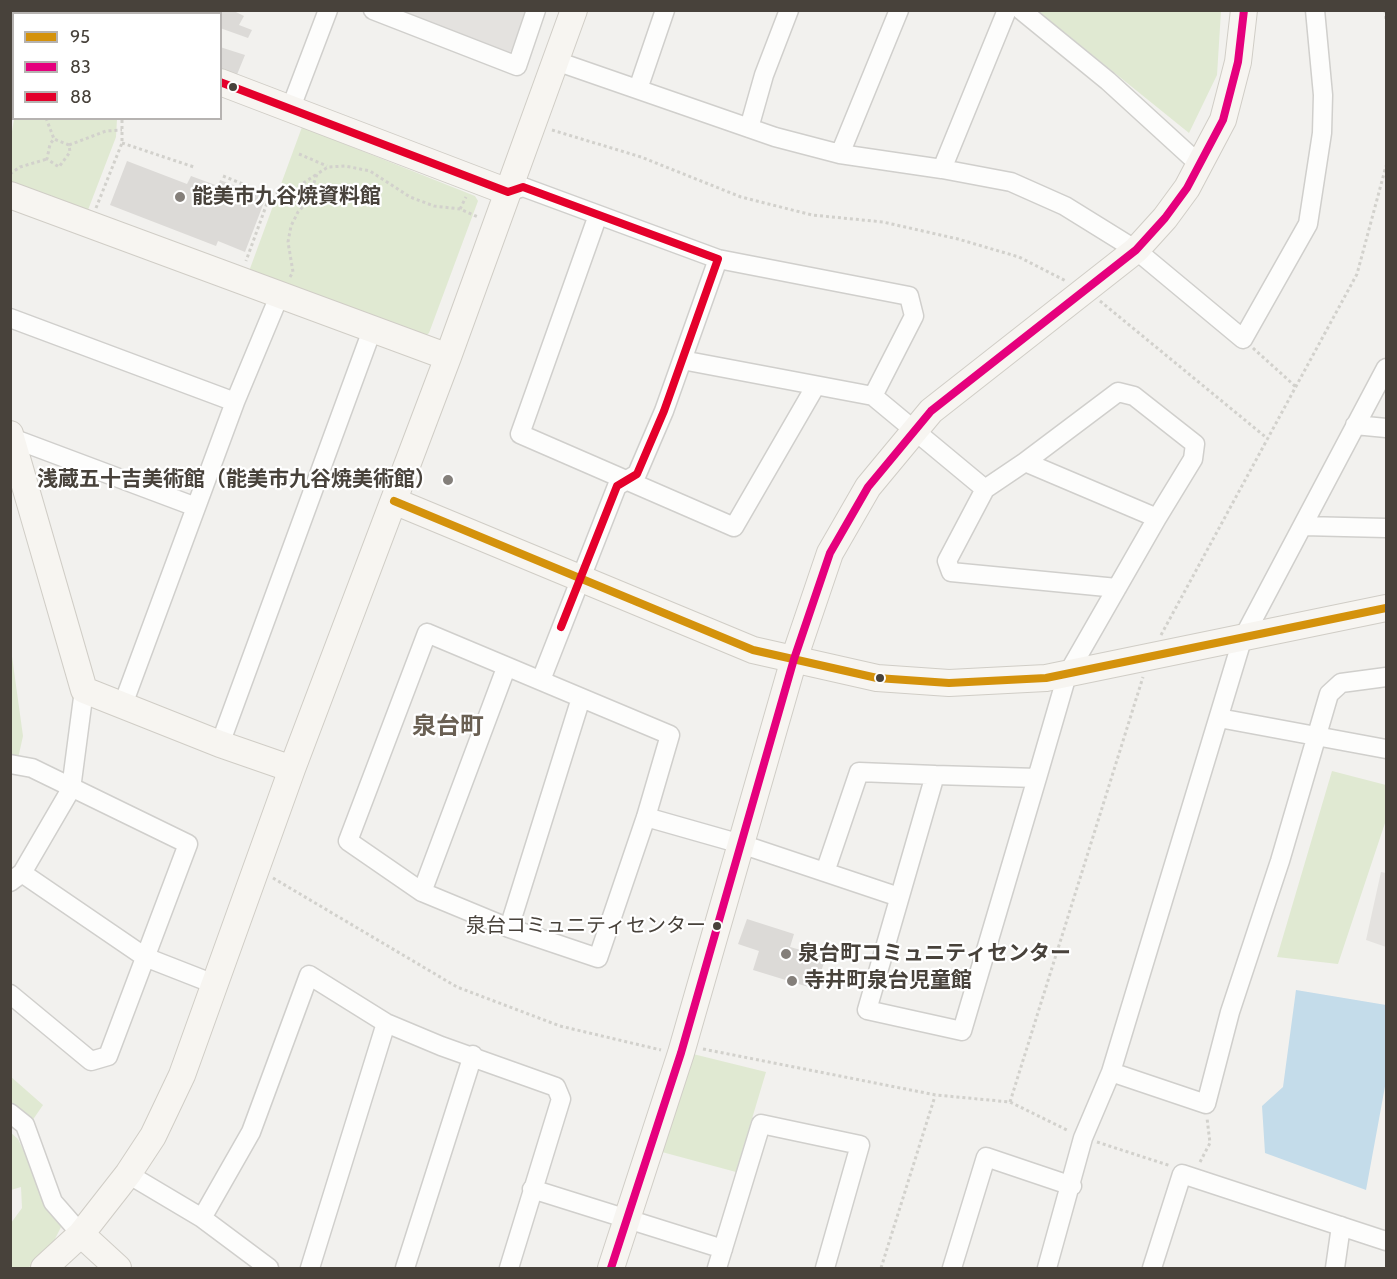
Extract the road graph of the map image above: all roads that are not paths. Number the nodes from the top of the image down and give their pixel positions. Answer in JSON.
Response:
{"nodes":[{"id":1,"x":328,"y":10,"type":"edge"},
{"id":2,"x":373,"y":10,"type":"edge"},
{"id":3,"x":536,"y":10,"type":"edge"},
{"id":4,"x":574,"y":10,"type":"edge"},
{"id":5,"x":665,"y":10,"type":"edge"},
{"id":6,"x":789,"y":10,"type":"edge"},
{"id":7,"x":899,"y":10,"type":"edge"},
{"id":8,"x":1007,"y":10,"type":"edge"},
{"id":9,"x":1021,"y":10,"type":"edge"},
{"id":10,"x":1244,"y":10,"type":"edge"},
{"id":11,"x":1315,"y":10,"type":"edge"},
{"id":12,"x":556,"y":61,"type":"junction"},
{"id":13,"x":222,"y":83,"type":"edge"},
{"id":14,"x":638,"y":89,"type":"junction"},
{"id":15,"x":290,"y":110,"type":"junction"},
{"id":16,"x":749,"y":128,"type":"junction"},
{"id":17,"x":840,"y":154,"type":"junction"},
{"id":18,"x":1200,"y":165,"type":"junction"},
{"id":19,"x":942,"y":169,"type":"junction"},
{"id":20,"x":508,"y":192,"type":"junction"},
{"id":21,"x":10,"y":195,"type":"edge"},
{"id":22,"x":598,"y":215,"type":"junction"},
{"id":23,"x":1136,"y":250,"type":"junction"},
{"id":24,"x":718,"y":259,"type":"junction"},
{"id":25,"x":280,"y":294,"type":"junction"},
{"id":26,"x":10,"y":318,"type":"edge"},
{"id":27,"x":372,"y":330,"type":"junction"},
{"id":28,"x":448,"y":357,"type":"junction"},
{"id":29,"x":682,"y":360,"type":"junction"},
{"id":30,"x":1386,"y":368,"type":"edge"},
{"id":31,"x":814,"y":387,"type":"junction"},
{"id":32,"x":873,"y":396,"type":"junction"},
{"id":33,"x":235,"y":402,"type":"junction"},
{"id":34,"x":1355,"y":425,"type":"junction"},
{"id":35,"x":1386,"y":428,"type":"edge"},
{"id":36,"x":912,"y":431,"type":"junction"},
{"id":37,"x":11,"y":436,"type":"edge"},
{"id":38,"x":1025,"y":462,"type":"junction"},
{"id":39,"x":626,"y":480,"type":"junction"},
{"id":40,"x":985,"y":489,"type":"junction"},
{"id":41,"x":394,"y":501,"type":"junction"},
{"id":42,"x":196,"y":507,"type":"junction"},
{"id":43,"x":1157,"y":518,"type":"junction"},
{"id":44,"x":1303,"y":526,"type":"junction"},
{"id":45,"x":1386,"y":528,"type":"edge"},
{"id":46,"x":579,"y":577,"type":"junction"},
{"id":47,"x":1117,"y":588,"type":"junction"},
{"id":48,"x":1386,"y":608,"type":"edge"},
{"id":49,"x":1242,"y":640,"type":"junction"},
{"id":50,"x":794,"y":660,"type":"junction"},
{"id":51,"x":506,"y":668,"type":"junction"},
{"id":52,"x":1067,"y":675,"type":"junction"},
{"id":53,"x":1386,"y":677,"type":"edge"},
{"id":54,"x":541,"y":680,"type":"junction"},
{"id":55,"x":84,"y":690,"type":"junction"},
{"id":56,"x":581,"y":698,"type":"junction"},
{"id":57,"x":122,"y":706,"type":"junction"},
{"id":58,"x":1219,"y":718,"type":"junction"},
{"id":59,"x":1316,"y":735,"type":"junction"},
{"id":60,"x":220,"y":744,"type":"junction"},
{"id":61,"x":1386,"y":749,"type":"edge"},
{"id":62,"x":10,"y":764,"type":"edge"},
{"id":63,"x":292,"y":769,"type":"junction"},
{"id":64,"x":935,"y":775,"type":"junction"},
{"id":65,"x":1037,"y":778,"type":"junction"},
{"id":66,"x":71,"y":789,"type":"junction"},
{"id":67,"x":646,"y":817,"type":"junction"},
{"id":68,"x":741,"y":844,"type":"junction"},
{"id":69,"x":825,"y":872,"type":"junction"},
{"id":70,"x":16,"y":878,"type":"edge"},
{"id":71,"x":422,"y":892,"type":"junction"},
{"id":72,"x":899,"y":897,"type":"junction"},
{"id":73,"x":509,"y":928,"type":"junction"},
{"id":74,"x":145,"y":957,"type":"junction"},
{"id":75,"x":214,"y":984,"type":"junction"},
{"id":76,"x":10,"y":994,"type":"edge"},
{"id":77,"x":386,"y":1023,"type":"junction"},
{"id":78,"x":473,"y":1055,"type":"junction"},
{"id":79,"x":1111,"y":1072,"type":"junction"},
{"id":80,"x":10,"y":1113,"type":"edge"},
{"id":81,"x":128,"y":1174,"type":"junction"},
{"id":82,"x":1072,"y":1186,"type":"junction"},
{"id":83,"x":532,"y":1189,"type":"junction"},
{"id":84,"x":202,"y":1218,"type":"junction"},
{"id":85,"x":626,"y":1220,"type":"junction"},
{"id":86,"x":1341,"y":1226,"type":"junction"},
{"id":87,"x":81,"y":1234,"type":"junction"},
{"id":88,"x":1386,"y":1241,"type":"edge"},
{"id":89,"x":723,"y":1249,"type":"junction"},
{"id":90,"x":1156,"y":1268,"type":"edge"},
{"id":91,"x":44,"y":1269,"type":"edge"},
{"id":92,"x":118,"y":1269,"type":"edge"},
{"id":93,"x":269,"y":1269,"type":"edge"},
{"id":94,"x":310,"y":1269,"type":"edge"},
{"id":95,"x":405,"y":1269,"type":"edge"},
{"id":96,"x":509,"y":1269,"type":"edge"},
{"id":97,"x":610,"y":1269,"type":"edge"},
{"id":98,"x":717,"y":1269,"type":"edge"},
{"id":99,"x":825,"y":1269,"type":"edge"},
{"id":100,"x":952,"y":1269,"type":"edge"},
{"id":101,"x":1047,"y":1269,"type":"edge"},
{"id":102,"x":1335,"y":1269,"type":"edge"}],
"edges":[{"from":1,"to":15,"type":"street"},
{"from":2,"to":3,"type":"street"},
{"from":4,"to":12,"type":"street"},
{"from":5,"to":14,"type":"street"},
{"from":6,"to":16,"type":"street"},
{"from":7,"to":17,"type":"street"},
{"from":8,"to":19,"type":"street"},
{"from":9,"to":18,"type":"street"},
{"from":10,"to":18,"type":"street"},
{"from":11,"to":23,"type":"street"},
{"from":12,"to":14,"type":"street"},
{"from":12,"to":20,"type":"street"},
{"from":13,"to":15,"type":"street"},
{"from":14,"to":16,"type":"street"},
{"from":15,"to":20,"type":"street"},
{"from":16,"to":17,"type":"street"},
{"from":17,"to":19,"type":"street"},
{"from":18,"to":23,"type":"street"},
{"from":19,"to":23,"type":"street"},
{"from":20,"to":22,"type":"street"},
{"from":20,"to":28,"type":"street"},
{"from":21,"to":25,"type":"street"},
{"from":22,"to":24,"type":"street"},
{"from":22,"to":39,"type":"street"},
{"from":23,"to":36,"type":"street"},
{"from":24,"to":29,"type":"street"},
{"from":24,"to":32,"type":"street"},
{"from":25,"to":27,"type":"street"},
{"from":25,"to":33,"type":"street"},
{"from":26,"to":33,"type":"street"},
{"from":27,"to":28,"type":"street"},
{"from":27,"to":60,"type":"street"},
{"from":28,"to":41,"type":"street"},
{"from":29,"to":31,"type":"street"},
{"from":29,"to":39,"type":"street"},
{"from":30,"to":34,"type":"street"},
{"from":31,"to":32,"type":"street"},
{"from":31,"to":39,"type":"street"},
{"from":32,"to":36,"type":"street"},
{"from":33,"to":42,"type":"street"},
{"from":34,"to":35,"type":"street"},
{"from":34,"to":44,"type":"street"},
{"from":36,"to":40,"type":"street"},
{"from":36,"to":50,"type":"street"},
{"from":37,"to":42,"type":"street"},
{"from":37,"to":55,"type":"street"},
{"from":38,"to":40,"type":"street"},
{"from":38,"to":43,"type":"street"},
{"from":38,"to":43,"type":"street"},
{"from":39,"to":46,"type":"street"},
{"from":40,"to":47,"type":"street"},
{"from":41,"to":46,"type":"street"},
{"from":41,"to":63,"type":"street"},
{"from":42,"to":57,"type":"street"},
{"from":43,"to":47,"type":"street"},
{"from":44,"to":45,"type":"street"},
{"from":44,"to":49,"type":"street"},
{"from":46,"to":50,"type":"street"},
{"from":46,"to":54,"type":"street"},
{"from":47,"to":52,"type":"street"},
{"from":48,"to":49,"type":"street"},
{"from":49,"to":52,"type":"street"},
{"from":49,"to":58,"type":"street"},
{"from":50,"to":52,"type":"street"},
{"from":50,"to":68,"type":"street"},
{"from":51,"to":54,"type":"street"},
{"from":51,"to":71,"type":"street"},
{"from":51,"to":71,"type":"street"},
{"from":52,"to":65,"type":"street"},
{"from":53,"to":59,"type":"street"},
{"from":54,"to":56,"type":"street"},
{"from":55,"to":57,"type":"street"},
{"from":55,"to":66,"type":"street"},
{"from":56,"to":67,"type":"street"},
{"from":56,"to":73,"type":"street"},
{"from":57,"to":60,"type":"street"},
{"from":58,"to":59,"type":"street"},
{"from":58,"to":79,"type":"street"},
{"from":59,"to":61,"type":"street"},
{"from":59,"to":79,"type":"street"},
{"from":60,"to":63,"type":"street"},
{"from":62,"to":66,"type":"street"},
{"from":63,"to":75,"type":"street"},
{"from":64,"to":65,"type":"street"},
{"from":64,"to":69,"type":"street"},
{"from":64,"to":72,"type":"street"},
{"from":65,"to":72,"type":"street"},
{"from":66,"to":70,"type":"street"},
{"from":66,"to":74,"type":"street"},
{"from":67,"to":68,"type":"street"},
{"from":67,"to":73,"type":"street"},
{"from":68,"to":69,"type":"street"},
{"from":68,"to":85,"type":"street"},
{"from":69,"to":72,"type":"street"},
{"from":70,"to":74,"type":"street"},
{"from":71,"to":73,"type":"street"},
{"from":74,"to":75,"type":"street"},
{"from":74,"to":76,"type":"street"},
{"from":75,"to":81,"type":"street"},
{"from":77,"to":78,"type":"street"},
{"from":77,"to":84,"type":"street"},
{"from":77,"to":94,"type":"street"},
{"from":78,"to":83,"type":"street"},
{"from":78,"to":95,"type":"street"},
{"from":79,"to":82,"type":"street"},
{"from":80,"to":87,"type":"street"},
{"from":81,"to":84,"type":"street"},
{"from":81,"to":87,"type":"street"},
{"from":82,"to":100,"type":"street"},
{"from":82,"to":101,"type":"street"},
{"from":83,"to":85,"type":"street"},
{"from":83,"to":96,"type":"street"},
{"from":84,"to":93,"type":"street"},
{"from":85,"to":89,"type":"street"},
{"from":85,"to":97,"type":"street"},
{"from":86,"to":88,"type":"street"},
{"from":86,"to":90,"type":"street"},
{"from":86,"to":102,"type":"street"},
{"from":87,"to":91,"type":"street"},
{"from":87,"to":92,"type":"street"},
{"from":89,"to":98,"type":"street"},
{"from":89,"to":99,"type":"street"}]}
